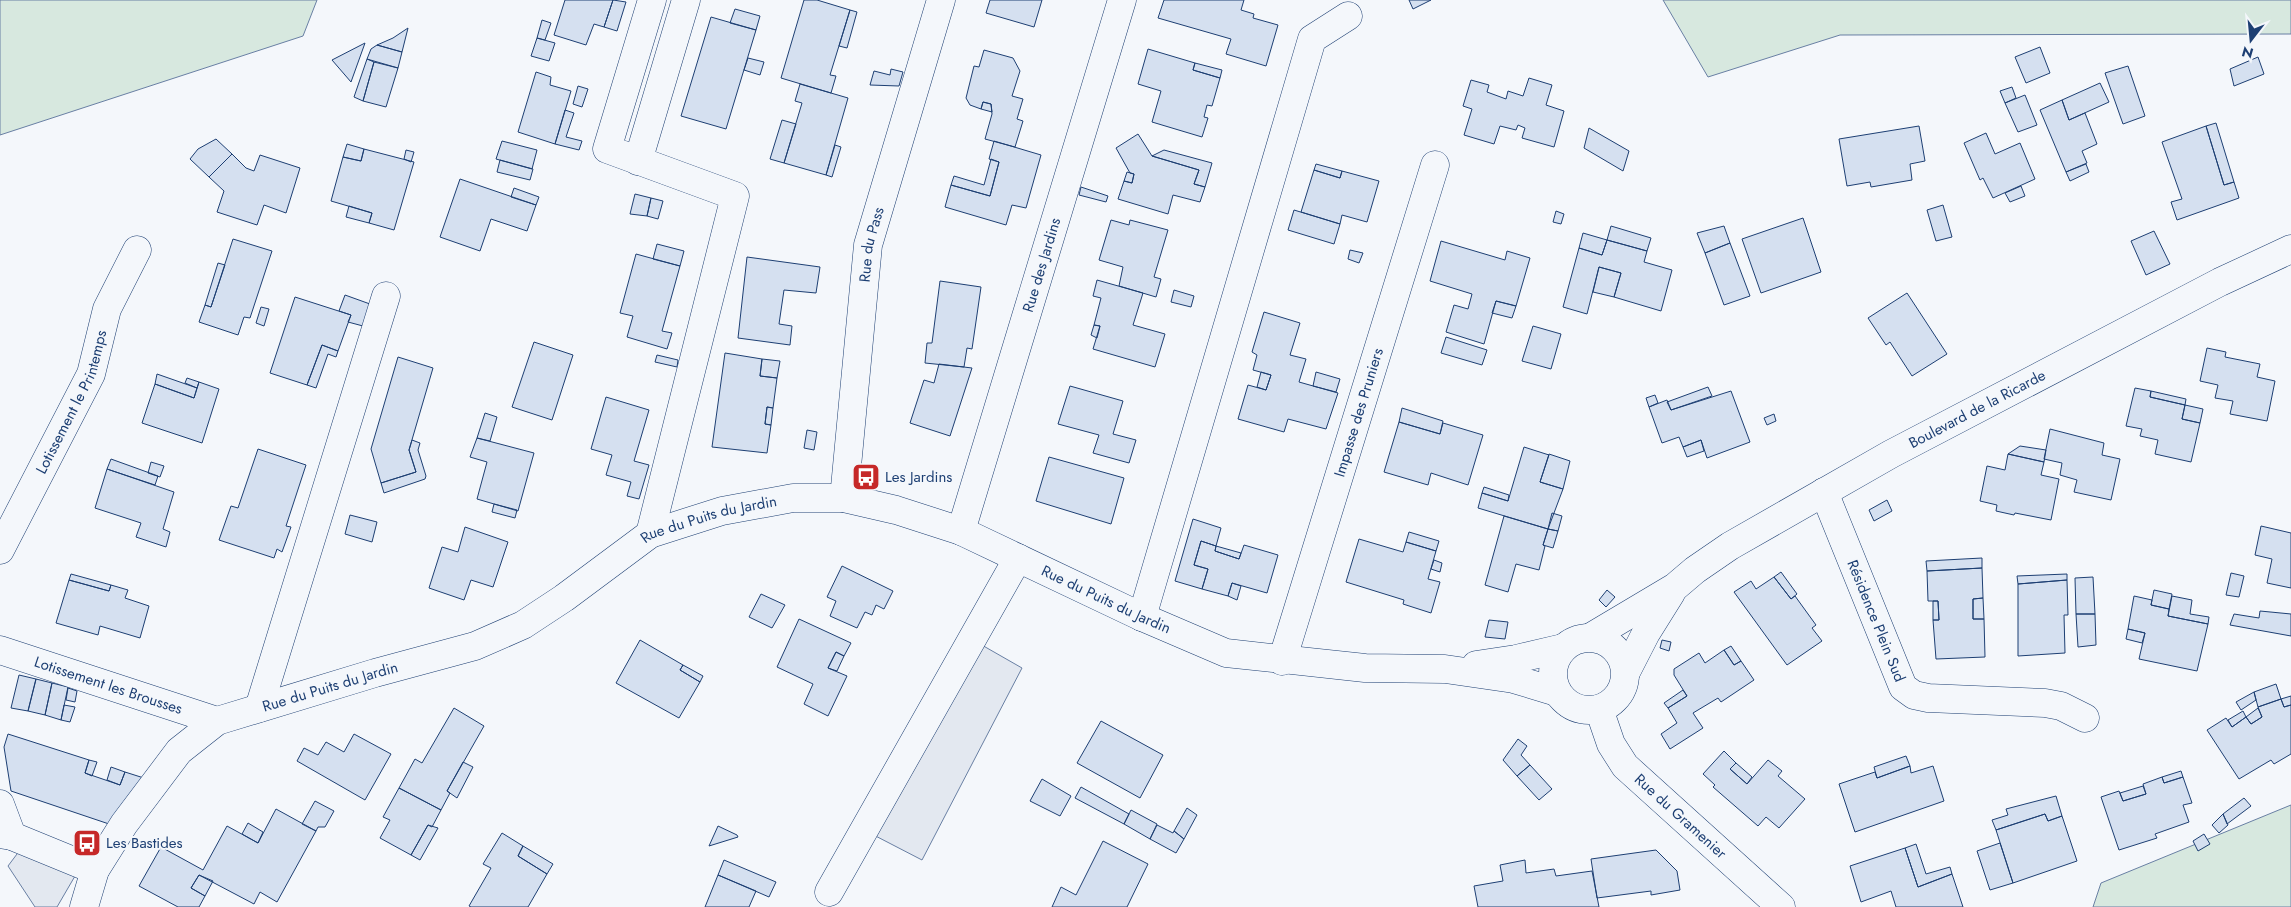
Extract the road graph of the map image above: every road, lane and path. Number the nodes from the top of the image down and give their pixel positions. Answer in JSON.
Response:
{"nodes":[{"id":1,"x":652,"y":0,"type":"edge"},
{"id":2,"x":686,"y":0,"type":"edge"},
{"id":3,"x":941,"y":0,"type":"edge"},
{"id":4,"x":1122,"y":0,"type":"edge"},
{"id":5,"x":1348,"y":16,"type":"dead end"},
{"id":6,"x":638,"y":161,"type":"junction"},
{"id":7,"x":1435,"y":165,"type":"dead end"},
{"id":8,"x":2291,"y":249,"type":"edge"},
{"id":9,"x":137,"y":250,"type":"dead end"},
{"id":10,"x":386,"y":296,"type":"dead end"},
{"id":11,"x":1824,"y":492,"type":"junction"},
{"id":12,"x":844,"y":498,"type":"junction"},
{"id":13,"x":961,"y":531,"type":"junction"},
{"id":14,"x":650,"y":534,"type":"junction"},
{"id":15,"x":0,"y":550,"type":"edge"},
{"id":16,"x":1018,"y":558,"type":"junction"},
{"id":17,"x":1675,"y":587,"type":"junction"},
{"id":18,"x":1142,"y":617,"type":"junction"},
{"id":19,"x":1591,"y":638,"type":"junction"},
{"id":20,"x":1563,"y":648,"type":"junction"},
{"id":21,"x":0,"y":650,"type":"edge"},
{"id":22,"x":1282,"y":661,"type":"junction"},
{"id":23,"x":1445,"y":669,"type":"junction"},
{"id":24,"x":1626,"y":672,"type":"junction"},
{"id":25,"x":1556,"y":692,"type":"junction"},
{"id":26,"x":259,"y":708,"type":"junction"},
{"id":27,"x":1600,"y":710,"type":"junction"},
{"id":28,"x":2085,"y":718,"type":"dead end"},
{"id":29,"x":217,"y":721,"type":"junction"},
{"id":30,"x":0,"y":804,"type":"edge"},
{"id":31,"x":6,"y":835,"type":"edge"},
{"id":32,"x":94,"y":870,"type":"junction"},
{"id":33,"x":830,"y":892,"type":"dead end"},
{"id":34,"x":84,"y":907,"type":"edge"},
{"id":35,"x":1781,"y":907,"type":"edge"}],
"edges":[{"from":1,"to":6,"type":"street"},
{"from":2,"to":6,"type":"street"},
{"from":3,"to":12,"type":"street","name":"Rue du Pass"},
{"from":4,"to":13,"type":"street","name":"Rue des Jardins"},
{"from":5,"to":18,"type":"street"},
{"from":6,"to":14,"type":"street"},
{"from":7,"to":22,"type":"street","name":"Impasse des Pruniers"},
{"from":8,"to":11,"type":"street","name":"Boulevard de la Ricarde"},
{"from":9,"to":15,"type":"street","name":"Lotissement le Printemps"},
{"from":10,"to":26,"type":"street"},
{"from":11,"to":17,"type":"street","name":"Boulevard de la Ricarde"},
{"from":11,"to":28,"type":"street","name":"Résidence Plein Sud"},
{"from":12,"to":13,"type":"street","name":"Rue du Puits du Jardin"},
{"from":12,"to":14,"type":"street","name":"Rue du Puits du Jardin"},
{"from":13,"to":16,"type":"street","name":"Rue du Puits du Jardin"},
{"from":14,"to":26,"type":"street","name":"Rue du Puits du Jardin"},
{"from":16,"to":18,"type":"street","name":"Rue du Puits du Jardin"},
{"from":16,"to":33,"type":"street"},
{"from":17,"to":19,"type":"street","name":"Boulevard de la Ricarde"},
{"from":17,"to":24,"type":"street","name":"Boulevard de la Ricarde"},
{"from":18,"to":22,"type":"street","name":"Rue du Puits du Jardin"},
{"from":19,"to":20,"type":"street"},
{"from":19,"to":24,"type":"street"},
{"from":20,"to":23,"type":"street","name":"Rue du Puits du Jardin"},
{"from":20,"to":25,"type":"street"},
{"from":21,"to":29,"type":"street","name":"Lotissement les Brousses"},
{"from":22,"to":23,"type":"street","name":"Rue du Puits du Jardin"},
{"from":23,"to":25,"type":"street","name":"Rue du Puits du Jardin"},
{"from":24,"to":27,"type":"street"},
{"from":25,"to":27,"type":"street"},
{"from":26,"to":29,"type":"street","name":"Rue du Puits du Jardin"},
{"from":27,"to":35,"type":"street","name":"Rue du Gramenier"},
{"from":29,"to":32,"type":"street","name":"Rue du Puits du Jardin"},
{"from":30,"to":31,"type":"street"},
{"from":31,"to":32,"type":"street"},
{"from":32,"to":34,"type":"street","name":"Rue du Puits du Jardin"}]}
